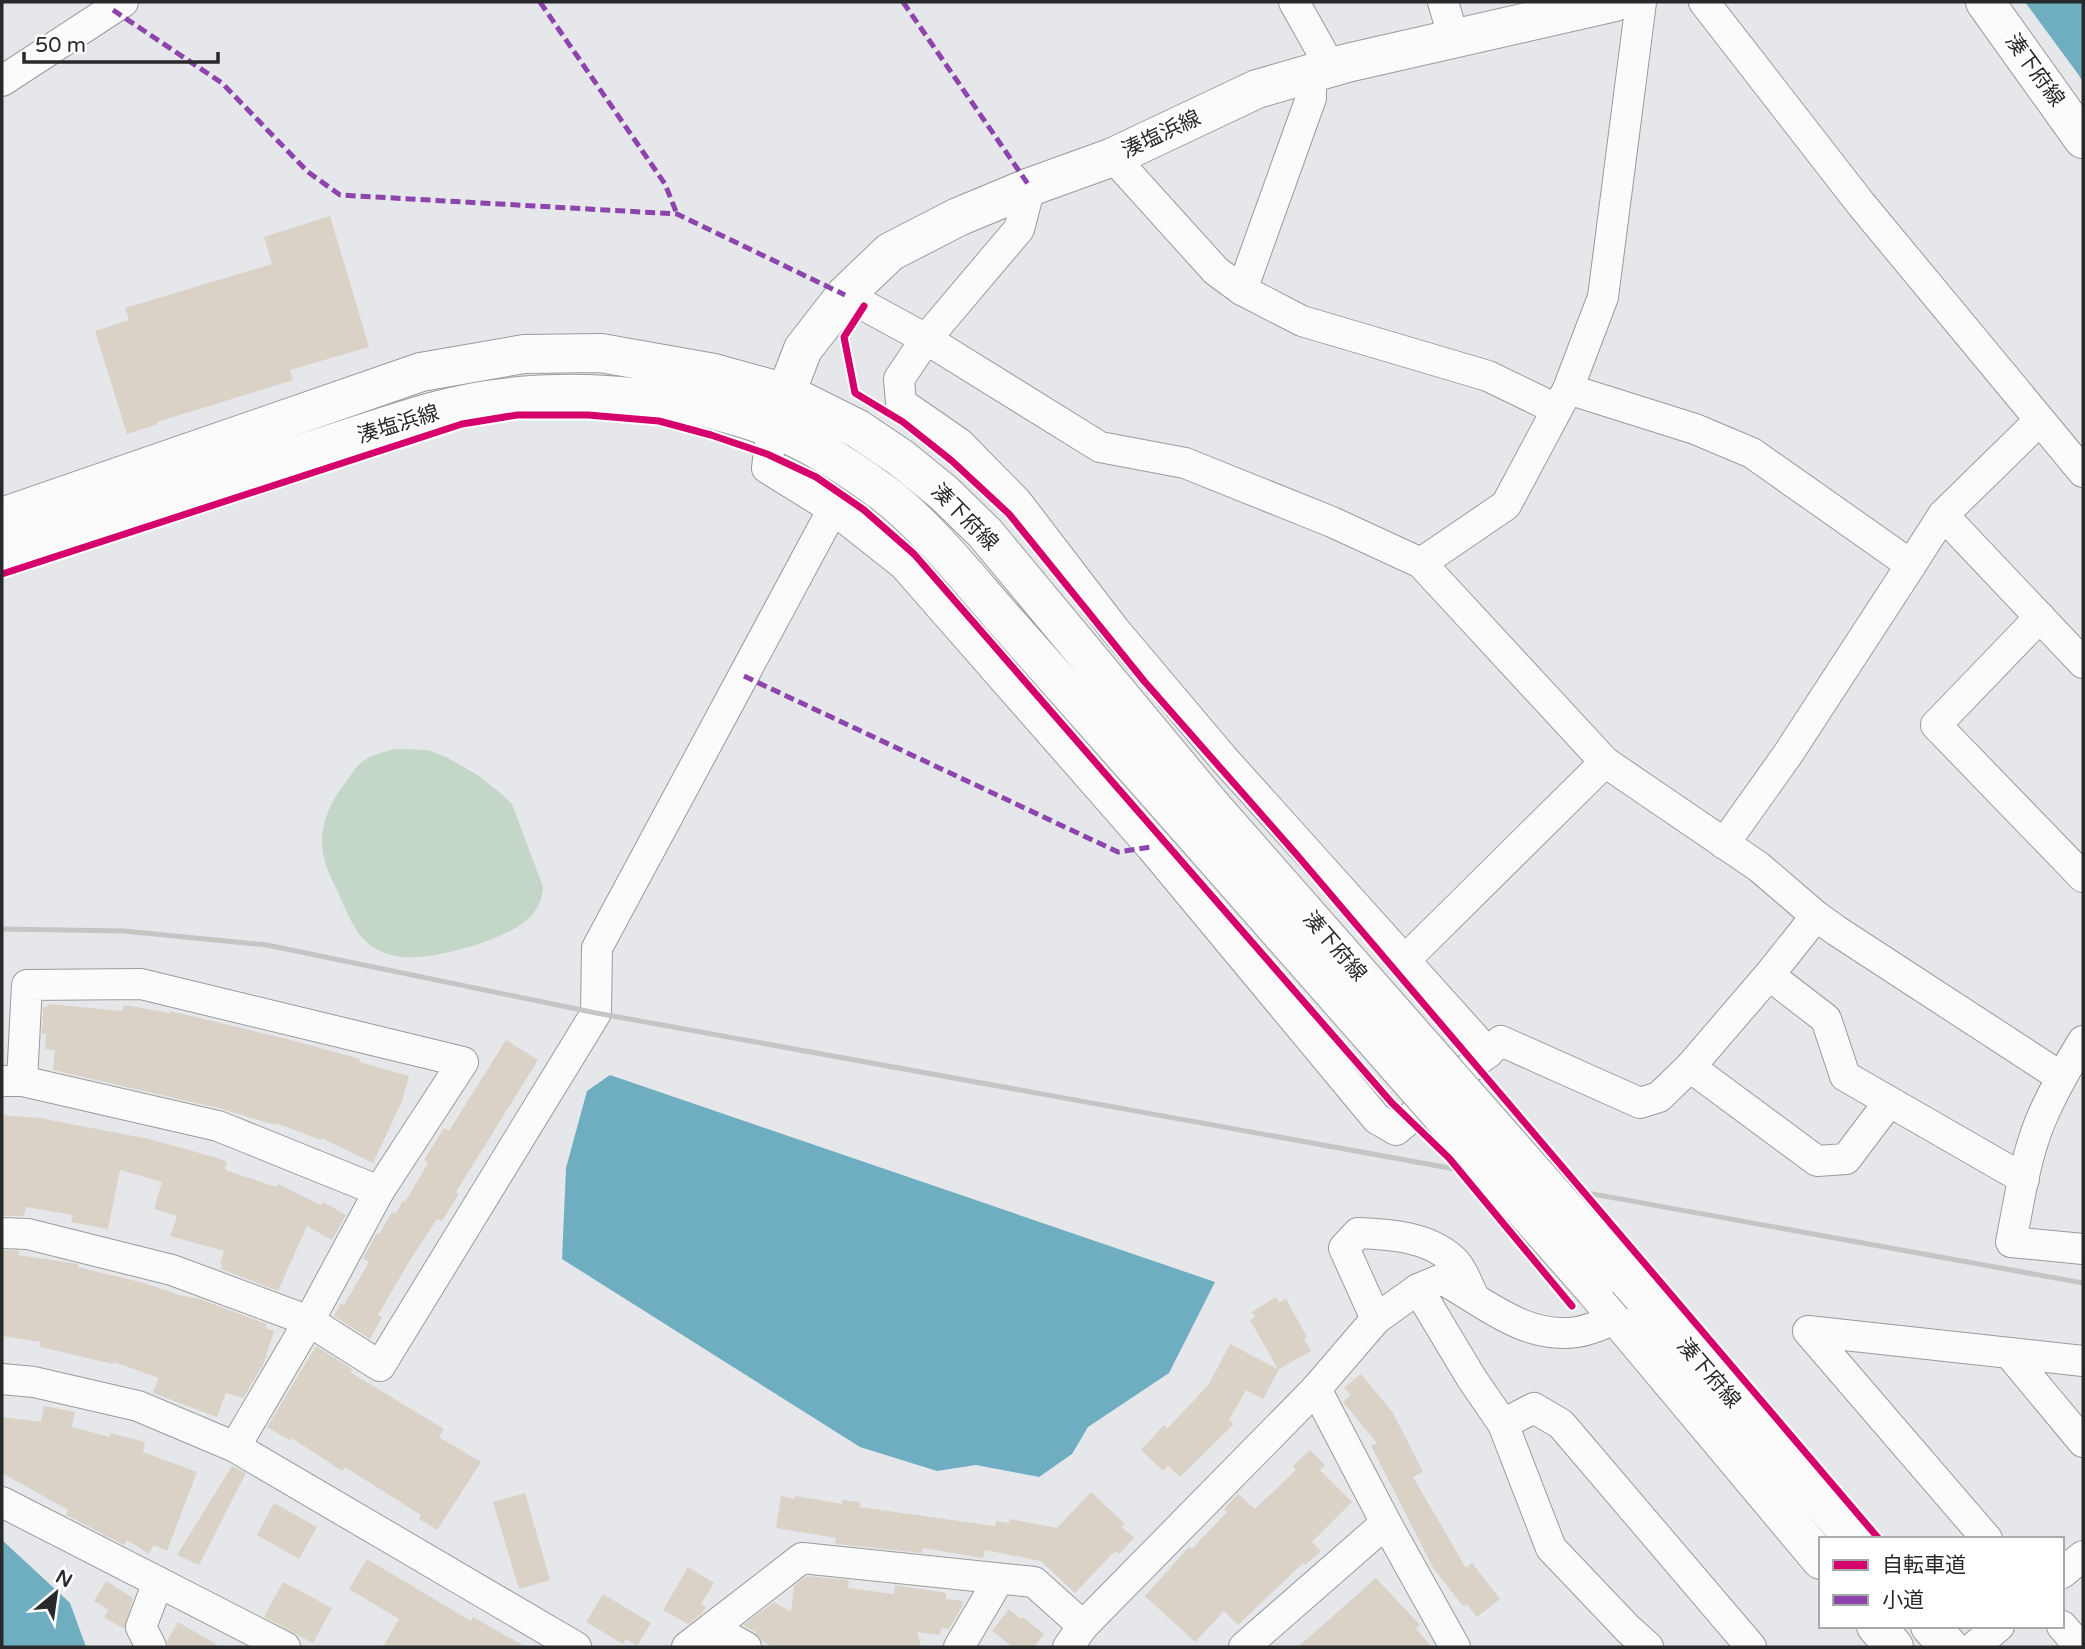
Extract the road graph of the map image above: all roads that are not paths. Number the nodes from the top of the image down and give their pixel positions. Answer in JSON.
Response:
{"nodes":[{"id":1,"x":123,"y":2,"type":"edge"},
{"id":2,"x":1293,"y":2,"type":"edge"},
{"id":3,"x":1443,"y":2,"type":"edge"},
{"id":4,"x":1615,"y":2,"type":"edge"},
{"id":5,"x":1641,"y":2,"type":"edge"},
{"id":6,"x":1704,"y":2,"type":"edge"},
{"id":7,"x":1985,"y":2,"type":"edge"},
{"id":8,"x":1454,"y":39,"type":"junction"},
{"id":9,"x":1321,"y":71,"type":"junction"},
{"id":10,"x":2,"y":80,"type":"edge"},
{"id":11,"x":2083,"y":139,"type":"edge"},
{"id":12,"x":1113,"y":157,"type":"junction"},
{"id":13,"x":1030,"y":187,"type":"junction"},
{"id":14,"x":1242,"y":290,"type":"junction"},
{"id":15,"x":845,"y":295,"type":"junction"},
{"id":16,"x":926,"y":339,"type":"junction"},
{"id":17,"x":786,"y":393,"type":"junction"},
{"id":18,"x":1562,"y":399,"type":"junction"},
{"id":19,"x":2039,"y":421,"type":"junction"},
{"id":20,"x":772,"y":428,"type":"junction"},
{"id":21,"x":2083,"y":472,"type":"edge"},
{"id":22,"x":833,"y":509,"type":"junction"},
{"id":23,"x":1943,"y":515,"type":"junction"},
{"id":24,"x":2,"y":517,"type":"edge"},
{"id":25,"x":2,"y":556,"type":"edge"},
{"id":26,"x":1421,"y":563,"type":"junction"},
{"id":27,"x":1912,"y":565,"type":"junction"},
{"id":28,"x":2040,"y":617,"type":"junction"},
{"id":29,"x":2083,"y":663,"type":"edge"},
{"id":30,"x":1605,"y":762,"type":"junction"},
{"id":31,"x":1197,"y":814,"type":"junction"},
{"id":32,"x":1724,"y":844,"type":"junction"},
{"id":33,"x":2083,"y":877,"type":"edge"},
{"id":34,"x":1816,"y":916,"type":"junction"},
{"id":35,"x":1403,"y":962,"type":"junction"},
{"id":36,"x":1769,"y":975,"type":"junction"},
{"id":37,"x":2083,"y":1041,"type":"edge"},
{"id":38,"x":1488,"y":1053,"type":"junction"},
{"id":39,"x":1690,"y":1067,"type":"junction"},
{"id":40,"x":2060,"y":1077,"type":"junction"},
{"id":41,"x":12,"y":1081,"type":"edge"},
{"id":42,"x":1889,"y":1102,"type":"junction"},
{"id":43,"x":2024,"y":1179,"type":"junction"},
{"id":44,"x":379,"y":1191,"type":"junction"},
{"id":45,"x":2,"y":1233,"type":"edge"},
{"id":46,"x":2083,"y":1249,"type":"edge"},
{"id":47,"x":1418,"y":1289,"type":"junction"},
{"id":48,"x":1474,"y":1297,"type":"junction"},
{"id":49,"x":1618,"y":1301,"type":"junction"},
{"id":50,"x":1376,"y":1319,"type":"junction"},
{"id":51,"x":309,"y":1321,"type":"junction"},
{"id":52,"x":2009,"y":1353,"type":"junction"},
{"id":53,"x":2083,"y":1361,"type":"edge"},
{"id":54,"x":2,"y":1379,"type":"edge"},
{"id":55,"x":1316,"y":1389,"type":"junction"},
{"id":56,"x":1503,"y":1424,"type":"junction"},
{"id":57,"x":2083,"y":1443,"type":"edge"},
{"id":58,"x":235,"y":1447,"type":"junction"},
{"id":59,"x":2,"y":1502,"type":"edge"},
{"id":60,"x":1386,"y":1523,"type":"junction"},
{"id":61,"x":1852,"y":1537,"type":"edge"},
{"id":62,"x":1985,"y":1537,"type":"edge"},
{"id":63,"x":2083,"y":1556,"type":"edge"},
{"id":64,"x":1819,"y":1557,"type":"edge"},
{"id":65,"x":2064,"y":1571,"type":"edge"},
{"id":66,"x":999,"y":1579,"type":"junction"},
{"id":67,"x":158,"y":1583,"type":"junction"},
{"id":68,"x":712,"y":1628,"type":"junction"},
{"id":69,"x":1878,"y":1628,"type":"edge"},
{"id":70,"x":1932,"y":1628,"type":"edge"},
{"id":71,"x":1997,"y":1628,"type":"edge"},
{"id":72,"x":2064,"y":1628,"type":"edge"},
{"id":73,"x":1075,"y":1637,"type":"edge"},
{"id":74,"x":557,"y":1643,"type":"edge"},
{"id":75,"x":151,"y":1647,"type":"edge"},
{"id":76,"x":285,"y":1647,"type":"edge"},
{"id":77,"x":687,"y":1647,"type":"edge"},
{"id":78,"x":746,"y":1647,"type":"edge"},
{"id":79,"x":959,"y":1647,"type":"edge"},
{"id":80,"x":1244,"y":1647,"type":"edge"},
{"id":81,"x":1454,"y":1647,"type":"edge"},
{"id":82,"x":1648,"y":1647,"type":"edge"},
{"id":83,"x":1751,"y":1647,"type":"edge"},
{"id":84,"x":1894,"y":1647,"type":"edge"},
{"id":85,"x":1949,"y":1647,"type":"edge"},
{"id":86,"x":1974,"y":1647,"type":"edge"},
{"id":87,"x":2080,"y":1647,"type":"edge"}],
"edges":[{"from":1,"to":10,"type":"street"},
{"from":2,"to":9,"type":"street"},
{"from":3,"to":8,"type":"street"},
{"from":4,"to":8,"type":"main road","name":"湊塩浜線"},
{"from":5,"to":18,"type":"street"},
{"from":6,"to":19,"type":"street"},
{"from":7,"to":11,"type":"main road","name":"湊下府線"},
{"from":8,"to":9,"type":"main road","name":"湊塩浜線"},
{"from":9,"to":12,"type":"main road","name":"湊塩浜線"},
{"from":9,"to":14,"type":"street"},
{"from":12,"to":13,"type":"main road","name":"湊塩浜線"},
{"from":12,"to":14,"type":"street"},
{"from":13,"to":15,"type":"main road","name":"湊塩浜線"},
{"from":13,"to":16,"type":"street"},
{"from":14,"to":18,"type":"street"},
{"from":15,"to":16,"type":"street"},
{"from":15,"to":17,"type":"main road","name":"湊塩浜線"},
{"from":16,"to":26,"type":"street"},
{"from":16,"to":35,"type":"street"},
{"from":17,"to":20,"type":"main road","name":"湊塩浜線"},
{"from":17,"to":24,"type":"main road","name":"湊塩浜線"},
{"from":17,"to":31,"type":"main road","name":"湊下府線"},
{"from":18,"to":26,"type":"street"},
{"from":18,"to":27,"type":"street"},
{"from":19,"to":21,"type":"street"},
{"from":19,"to":23,"type":"street"},
{"from":20,"to":22,"type":"street"},
{"from":20,"to":25,"type":"main road","name":"湊塩浜線"},
{"from":20,"to":31,"type":"main road","name":"湊下府線"},
{"from":22,"to":38,"type":"street"},
{"from":22,"to":51,"type":"street"},
{"from":23,"to":27,"type":"street"},
{"from":23,"to":28,"type":"street"},
{"from":26,"to":30,"type":"street"},
{"from":27,"to":32,"type":"street"},
{"from":28,"to":29,"type":"street"},
{"from":28,"to":33,"type":"street"},
{"from":30,"to":32,"type":"street"},
{"from":30,"to":35,"type":"street"},
{"from":31,"to":49,"type":"main road","name":"湊下府線","bridge":true},
{"from":32,"to":34,"type":"street"},
{"from":34,"to":36,"type":"street"},
{"from":34,"to":40,"type":"street"},
{"from":35,"to":38,"type":"street"},
{"from":36,"to":39,"type":"street"},
{"from":36,"to":42,"type":"street"},
{"from":37,"to":40,"type":"street"},
{"from":38,"to":39,"type":"street"},
{"from":39,"to":42,"type":"street"},
{"from":40,"to":43,"type":"street"},
{"from":41,"to":44,"type":"street"},
{"from":41,"to":44,"type":"street"},
{"from":42,"to":43,"type":"street"},
{"from":43,"to":46,"type":"street"},
{"from":44,"to":51,"type":"street"},
{"from":45,"to":51,"type":"street"},
{"from":47,"to":48,"type":"street"},
{"from":47,"to":50,"type":"street"},
{"from":47,"to":56,"type":"street"},
{"from":48,"to":49,"type":"street"},
{"from":48,"to":50,"type":"street"},
{"from":49,"to":61,"type":"main road","name":"湊下府線"},
{"from":49,"to":64,"type":"main road","name":"湊下府線"},
{"from":50,"to":55,"type":"street"},
{"from":51,"to":58,"type":"street"},
{"from":52,"to":53,"type":"street"},
{"from":52,"to":57,"type":"street"},
{"from":52,"to":62,"type":"street"},
{"from":54,"to":58,"type":"street"},
{"from":55,"to":60,"type":"street"},
{"from":55,"to":73,"type":"street"},
{"from":56,"to":82,"type":"street"},
{"from":56,"to":83,"type":"street"},
{"from":58,"to":74,"type":"street"},
{"from":59,"to":67,"type":"street"},
{"from":60,"to":80,"type":"street"},
{"from":60,"to":81,"type":"street"},
{"from":63,"to":65,"type":"street"},
{"from":66,"to":68,"type":"street"},
{"from":66,"to":73,"type":"street"},
{"from":66,"to":79,"type":"street"},
{"from":67,"to":75,"type":"street"},
{"from":67,"to":76,"type":"street"},
{"from":68,"to":77,"type":"street"},
{"from":68,"to":78,"type":"street"},
{"from":69,"to":84,"type":"main road"},
{"from":70,"to":85,"type":"main road"},
{"from":71,"to":86,"type":"street"},
{"from":72,"to":87,"type":"street"}]}
